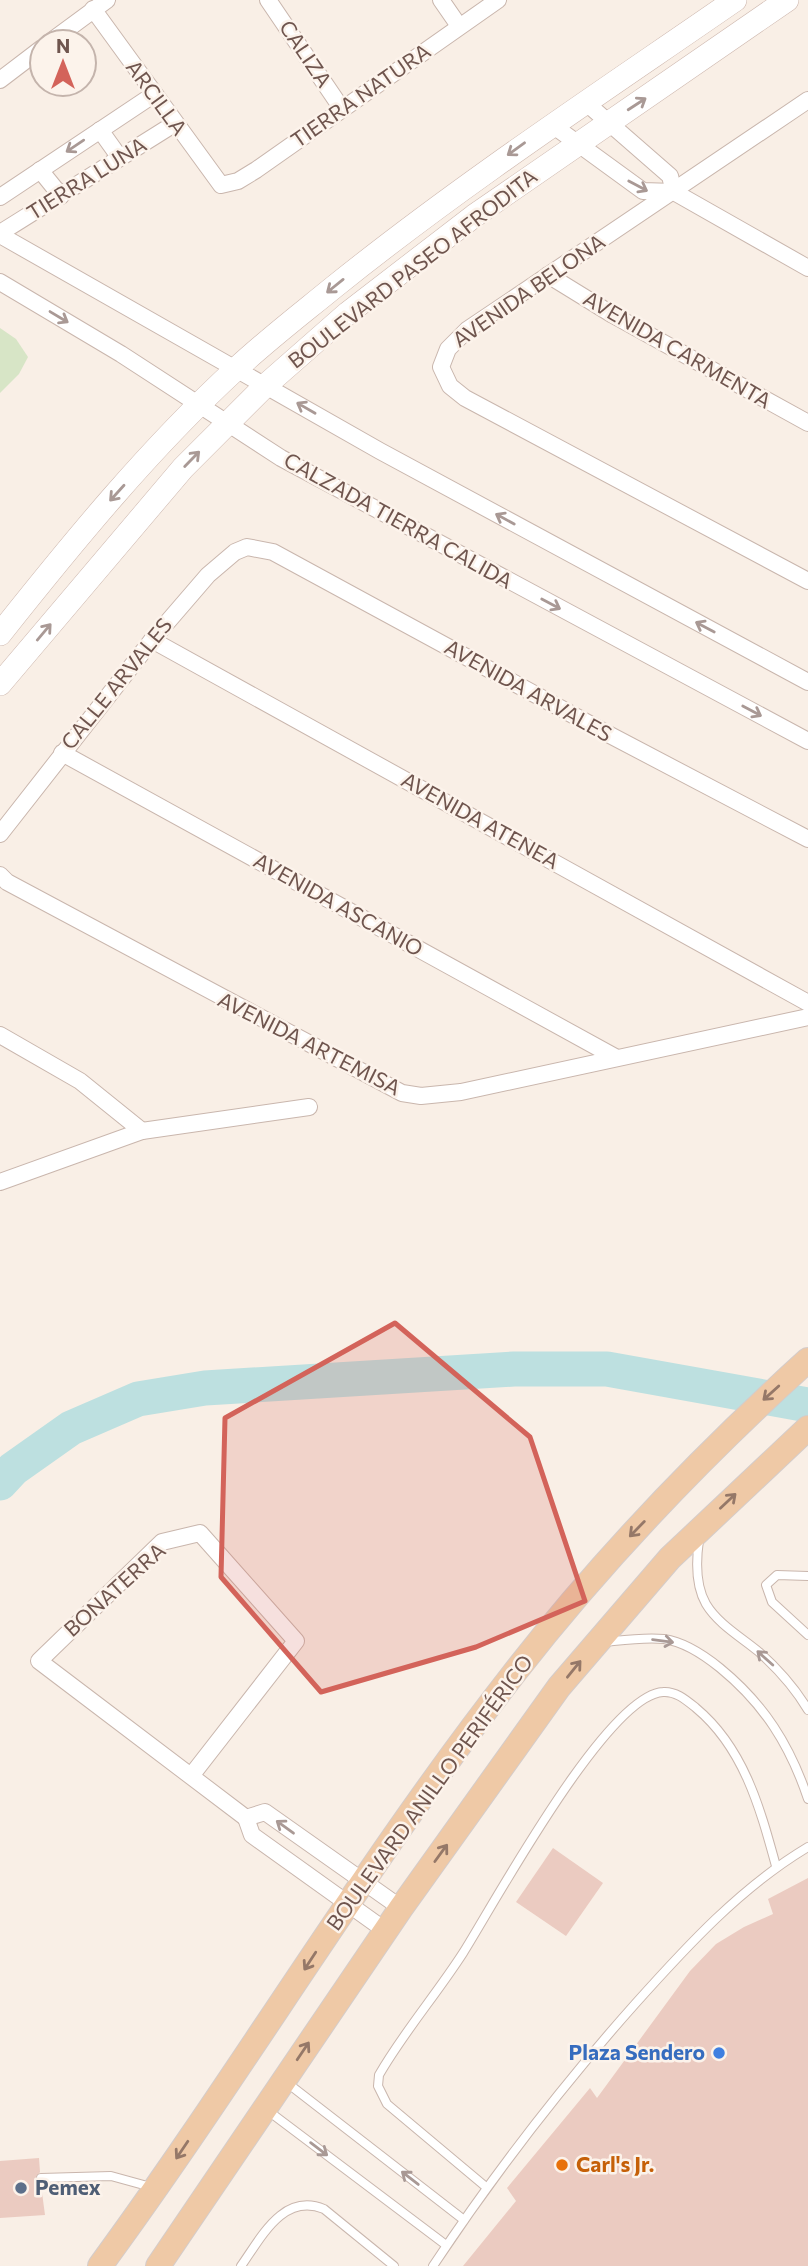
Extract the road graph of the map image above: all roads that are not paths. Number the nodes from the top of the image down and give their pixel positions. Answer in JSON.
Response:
{"nodes":[{"id":1,"x":268,"y":0,"type":"edge"},
{"id":2,"x":441,"y":0,"type":"edge"},
{"id":3,"x":498,"y":0,"type":"edge"},
{"id":4,"x":735,"y":0,"type":"edge"},
{"id":5,"x":787,"y":0,"type":"edge"},
{"id":6,"x":100,"y":5,"type":"edge"},
{"id":7,"x":459,"y":26,"type":"junction"},
{"id":8,"x":69,"y":28,"type":"edge"},
{"id":9,"x":28,"y":58,"type":"edge"},
{"id":10,"x":0,"y":79,"type":"edge"},
{"id":11,"x":153,"y":95,"type":"junction"},
{"id":12,"x":808,"y":100,"type":"edge"},
{"id":13,"x":584,"y":101,"type":"junction"},
{"id":14,"x":342,"y":109,"type":"junction"},
{"id":15,"x":608,"y":123,"type":"junction"},
{"id":16,"x":174,"y":124,"type":"junction"},
{"id":17,"x":551,"y":124,"type":"junction"},
{"id":18,"x":100,"y":130,"type":"junction"},
{"id":19,"x":576,"y":145,"type":"junction"},
{"id":20,"x":120,"y":158,"type":"junction"},
{"id":21,"x":40,"y":170,"type":"junction"},
{"id":22,"x":220,"y":185,"type":"joint"},
{"id":23,"x":674,"y":192,"type":"junction"},
{"id":24,"x":61,"y":196,"type":"junction"},
{"id":25,"x":0,"y":197,"type":"edge"},
{"id":26,"x":0,"y":234,"type":"edge"},
{"id":27,"x":808,"y":268,"type":"edge"},
{"id":28,"x":548,"y":275,"type":"junction"},
{"id":29,"x":0,"y":282,"type":"edge"},
{"id":30,"x":237,"y":367,"type":"junction"},
{"id":31,"x":265,"y":385,"type":"junction"},
{"id":32,"x":198,"y":405,"type":"junction"},
{"id":33,"x":808,"y":423,"type":"edge"},
{"id":34,"x":226,"y":424,"type":"junction"},
{"id":35,"x":247,"y":547,"type":"joint"},
{"id":36,"x":808,"y":581,"type":"edge"},
{"id":37,"x":0,"y":634,"type":"edge"},
{"id":38,"x":152,"y":640,"type":"junction"},
{"id":39,"x":808,"y":682,"type":"edge"},
{"id":40,"x":0,"y":684,"type":"edge"},
{"id":41,"x":808,"y":741,"type":"edge"},
{"id":42,"x":62,"y":753,"type":"junction"},
{"id":43,"x":5,"y":816,"type":"edge"},
{"id":44,"x":0,"y":834,"type":"edge"},
{"id":45,"x":808,"y":839,"type":"edge"},
{"id":46,"x":0,"y":875,"type":"edge"},
{"id":47,"x":808,"y":1003,"type":"edge"},
{"id":48,"x":808,"y":1017,"type":"edge"},
{"id":49,"x":0,"y":1035,"type":"edge"},
{"id":50,"x":615,"y":1057,"type":"junction"},
{"id":51,"x":309,"y":1107,"type":"dead end"},
{"id":52,"x":142,"y":1131,"type":"junction"},
{"id":53,"x":0,"y":1182,"type":"edge"},
{"id":54,"x":808,"y":1360,"type":"edge"},
{"id":55,"x":808,"y":1428,"type":"edge"},
{"id":56,"x":700,"y":1526,"type":"junction"},
{"id":57,"x":808,"y":1576,"type":"edge"},
{"id":58,"x":808,"y":1635,"type":"edge"},
{"id":59,"x":595,"y":1643,"type":"junction"},
{"id":60,"x":808,"y":1710,"type":"edge"},
{"id":61,"x":191,"y":1776,"type":"junction"},
{"id":62,"x":808,"y":1799,"type":"edge"},
{"id":63,"x":246,"y":1818,"type":"junction"},
{"id":64,"x":808,"y":1847,"type":"edge"},
{"id":65,"x":315,"y":1849,"type":"junction"},
{"id":66,"x":776,"y":1866,"type":"junction"},
{"id":67,"x":300,"y":1870,"type":"junction"},
{"id":68,"x":362,"y":1883,"type":"junction"},
{"id":69,"x":347,"y":1904,"type":"junction"},
{"id":70,"x":401,"y":1908,"type":"junction"},
{"id":71,"x":386,"y":1931,"type":"junction"},
{"id":72,"x":284,"y":2080,"type":"junction"},
{"id":73,"x":265,"y":2108,"type":"junction"},
{"id":74,"x":41,"y":2178,"type":"dead end"},
{"id":75,"x":154,"y":2188,"type":"junction"},
{"id":76,"x":486,"y":2188,"type":"junction"},
{"id":77,"x":464,"y":2220,"type":"junction"},
{"id":78,"x":177,"y":2238,"type":"junction"},
{"id":79,"x":118,"y":2242,"type":"junction"},
{"id":80,"x":446,"y":2245,"type":"junction"},
{"id":81,"x":83,"y":2266,"type":"edge"},
{"id":82,"x":100,"y":2266,"type":"edge"},
{"id":83,"x":158,"y":2266,"type":"edge"},
{"id":84,"x":168,"y":2266,"type":"edge"},
{"id":85,"x":241,"y":2266,"type":"edge"},
{"id":86,"x":394,"y":2266,"type":"edge"},
{"id":87,"x":433,"y":2266,"type":"edge"}],
"edges":[{"from":1,"to":14,"type":"street","name":"CALIZA"},
{"from":2,"to":7,"type":"street"},
{"from":3,"to":7,"type":"street","name":"TIERRA NATURA"},
{"from":4,"to":13,"type":"street","name":"BOULEVARD PASEO AFRODITA"},
{"from":15,"to":5,"type":"street","name":"BOULEVARD PASEO AFRODITA","one_way":true},
{"from":6,"to":8,"type":"street"},
{"from":6,"to":11,"type":"street","name":"ARCILLA"},
{"from":7,"to":14,"type":"street","name":"TIERRA NATURA"},
{"from":9,"to":10,"type":"street"},
{"from":11,"to":16,"type":"street","name":"ARCILLA"},
{"from":11,"to":18,"type":"street","name":"TIERRA LUNA"},
{"from":12,"to":23,"type":"street","name":"AVENIDA BELONA"},
{"from":13,"to":15,"type":"street"},
{"from":13,"to":17,"type":"street","name":"BOULEVARD PASEO AFRODITA"},
{"from":14,"to":22,"type":"street","name":"TIERRA NATURA"},
{"from":15,"to":19,"type":"street","name":"BOULEVARD PASEO AFRODITA"},
{"from":15,"to":23,"type":"street"},
{"from":16,"to":20,"type":"street","name":"TIERRA LUNA"},
{"from":16,"to":22,"type":"street","name":"ARCILLA"},
{"from":17,"to":19,"type":"street"},
{"from":17,"to":30,"type":"street","name":"BOULEVARD PASEO AFRODITA","one_way":true},
{"from":18,"to":20,"type":"street"},
{"from":18,"to":21,"type":"street","name":"TIERRA LUNA","one_way":true},
{"from":19,"to":23,"type":"street","one_way":true},
{"from":19,"to":31,"type":"street","name":"BOULEVARD PASEO AFRODITA"},
{"from":20,"to":24,"type":"street","name":"TIERRA LUNA"},
{"from":21,"to":24,"type":"street"},
{"from":21,"to":25,"type":"street","name":"TIERRA LUNA"},
{"from":23,"to":27,"type":"street"},
{"from":23,"to":28,"type":"street","name":"AVENIDA BELONA"},
{"from":24,"to":26,"type":"street","name":"TIERRA LUNA"},
{"from":26,"to":30,"type":"street"},
{"from":28,"to":33,"type":"street","name":"AVENIDA CARMENTA"},
{"from":28,"to":36,"type":"street","name":"AVENIDA BELONA"},
{"from":29,"to":32,"type":"street","name":"CALZADA TIERRA CALIDA","one_way":true},
{"from":30,"to":31,"type":"street"},
{"from":30,"to":32,"type":"street","name":"BOULEVARD PASEO AFRODITA"},
{"from":31,"to":34,"type":"street","name":"BOULEVARD PASEO AFRODITA"},
{"from":39,"to":31,"type":"street","one_way":true},
{"from":32,"to":34,"type":"street","name":"CALZADA TIERRA CALIDA"},
{"from":32,"to":37,"type":"street","name":"BOULEVARD PASEO AFRODITA","one_way":true},
{"from":40,"to":34,"type":"street","name":"BOULEVARD PASEO AFRODITA","one_way":true},
{"from":34,"to":41,"type":"street","name":"CALZADA TIERRA CALIDA","one_way":true},
{"from":35,"to":38,"type":"street","name":"CALLE ARVALES"},
{"from":35,"to":45,"type":"street","name":"AVENIDA ARVALES"},
{"from":38,"to":42,"type":"street","name":"CALLE ARVALES"},
{"from":38,"to":47,"type":"street","name":"AVENIDA ATENEA"},
{"from":42,"to":43,"type":"street","name":"CALLE ARVALES"},
{"from":42,"to":50,"type":"street","name":"AVENIDA ASCANIO"},
{"from":43,"to":44,"type":"street","name":"CALLE ARVALES"},
{"from":46,"to":50,"type":"street","name":"AVENIDA ARTEMISA"},
{"from":48,"to":50,"type":"street","name":"AVENIDA ARTEMISA"},
{"from":49,"to":52,"type":"street"},
{"from":51,"to":52,"type":"street"},
{"from":52,"to":53,"type":"street"},
{"from":54,"to":68,"type":"main road","name":"BOULEVARD ANILLO PERIFÉRICO","one_way":true},
{"from":56,"to":55,"type":"main road","name":"BOULEVARD ANILLO PERIFÉRICO","one_way":true},
{"from":56,"to":59,"type":"main road","name":"BOULEVARD ANILLO PERIFÉRICO"},
{"from":60,"to":56,"type":"lane","one_way":true},
{"from":57,"to":58,"type":"lane"},
{"from":59,"to":62,"type":"lane","one_way":true},
{"from":70,"to":59,"type":"main road","name":"BOULEVARD ANILLO PERIFÉRICO","one_way":true},
{"from":61,"to":61,"type":"street","name":"BONATERRA"},
{"from":61,"to":63,"type":"street","name":"BONATERRA"},
{"from":65,"to":63,"type":"street","one_way":true},
{"from":63,"to":67,"type":"street","name":"BONATERRA"},
{"from":64,"to":66,"type":"lane"},
{"from":65,"to":67,"type":"street"},
{"from":65,"to":68,"type":"street"},
{"from":66,"to":76,"type":"lane"},
{"from":66,"to":76,"type":"lane"},
{"from":67,"to":69,"type":"street","name":"BONATERRA"},
{"from":68,"to":69,"type":"main road","name":"BOULEVARD ANILLO PERIFÉRICO"},
{"from":68,"to":70,"type":"street"},
{"from":69,"to":71,"type":"street","name":"BONATERRA"},
{"from":69,"to":75,"type":"main road","name":"BOULEVARD ANILLO PERIFÉRICO","one_way":true},
{"from":70,"to":71,"type":"main road","name":"BOULEVARD ANILLO PERIFÉRICO"},
{"from":72,"to":71,"type":"main road","name":"BOULEVARD ANILLO PERIFÉRICO","one_way":true},
{"from":72,"to":73,"type":"main road","name":"BOULEVARD ANILLO PERIFÉRICO"},
{"from":77,"to":72,"type":"lane","one_way":true},
{"from":73,"to":78,"type":"main road","name":"BOULEVARD ANILLO PERIFÉRICO"},
{"from":73,"to":80,"type":"lane","one_way":true},
{"from":74,"to":75,"type":"lane"},
{"from":75,"to":79,"type":"main road","name":"BOULEVARD ANILLO PERIFÉRICO"},
{"from":76,"to":77,"type":"lane"},
{"from":77,"to":80,"type":"lane"},
{"from":78,"to":83,"type":"main road","name":"BOULEVARD ANILLO PERIFÉRICO"},
{"from":78,"to":84,"type":"main road"},
{"from":79,"to":81,"type":"main road"},
{"from":79,"to":82,"type":"main road","name":"BOULEVARD ANILLO PERIFÉRICO"},
{"from":80,"to":87,"type":"lane"},
{"from":85,"to":86,"type":"lane"}]}
